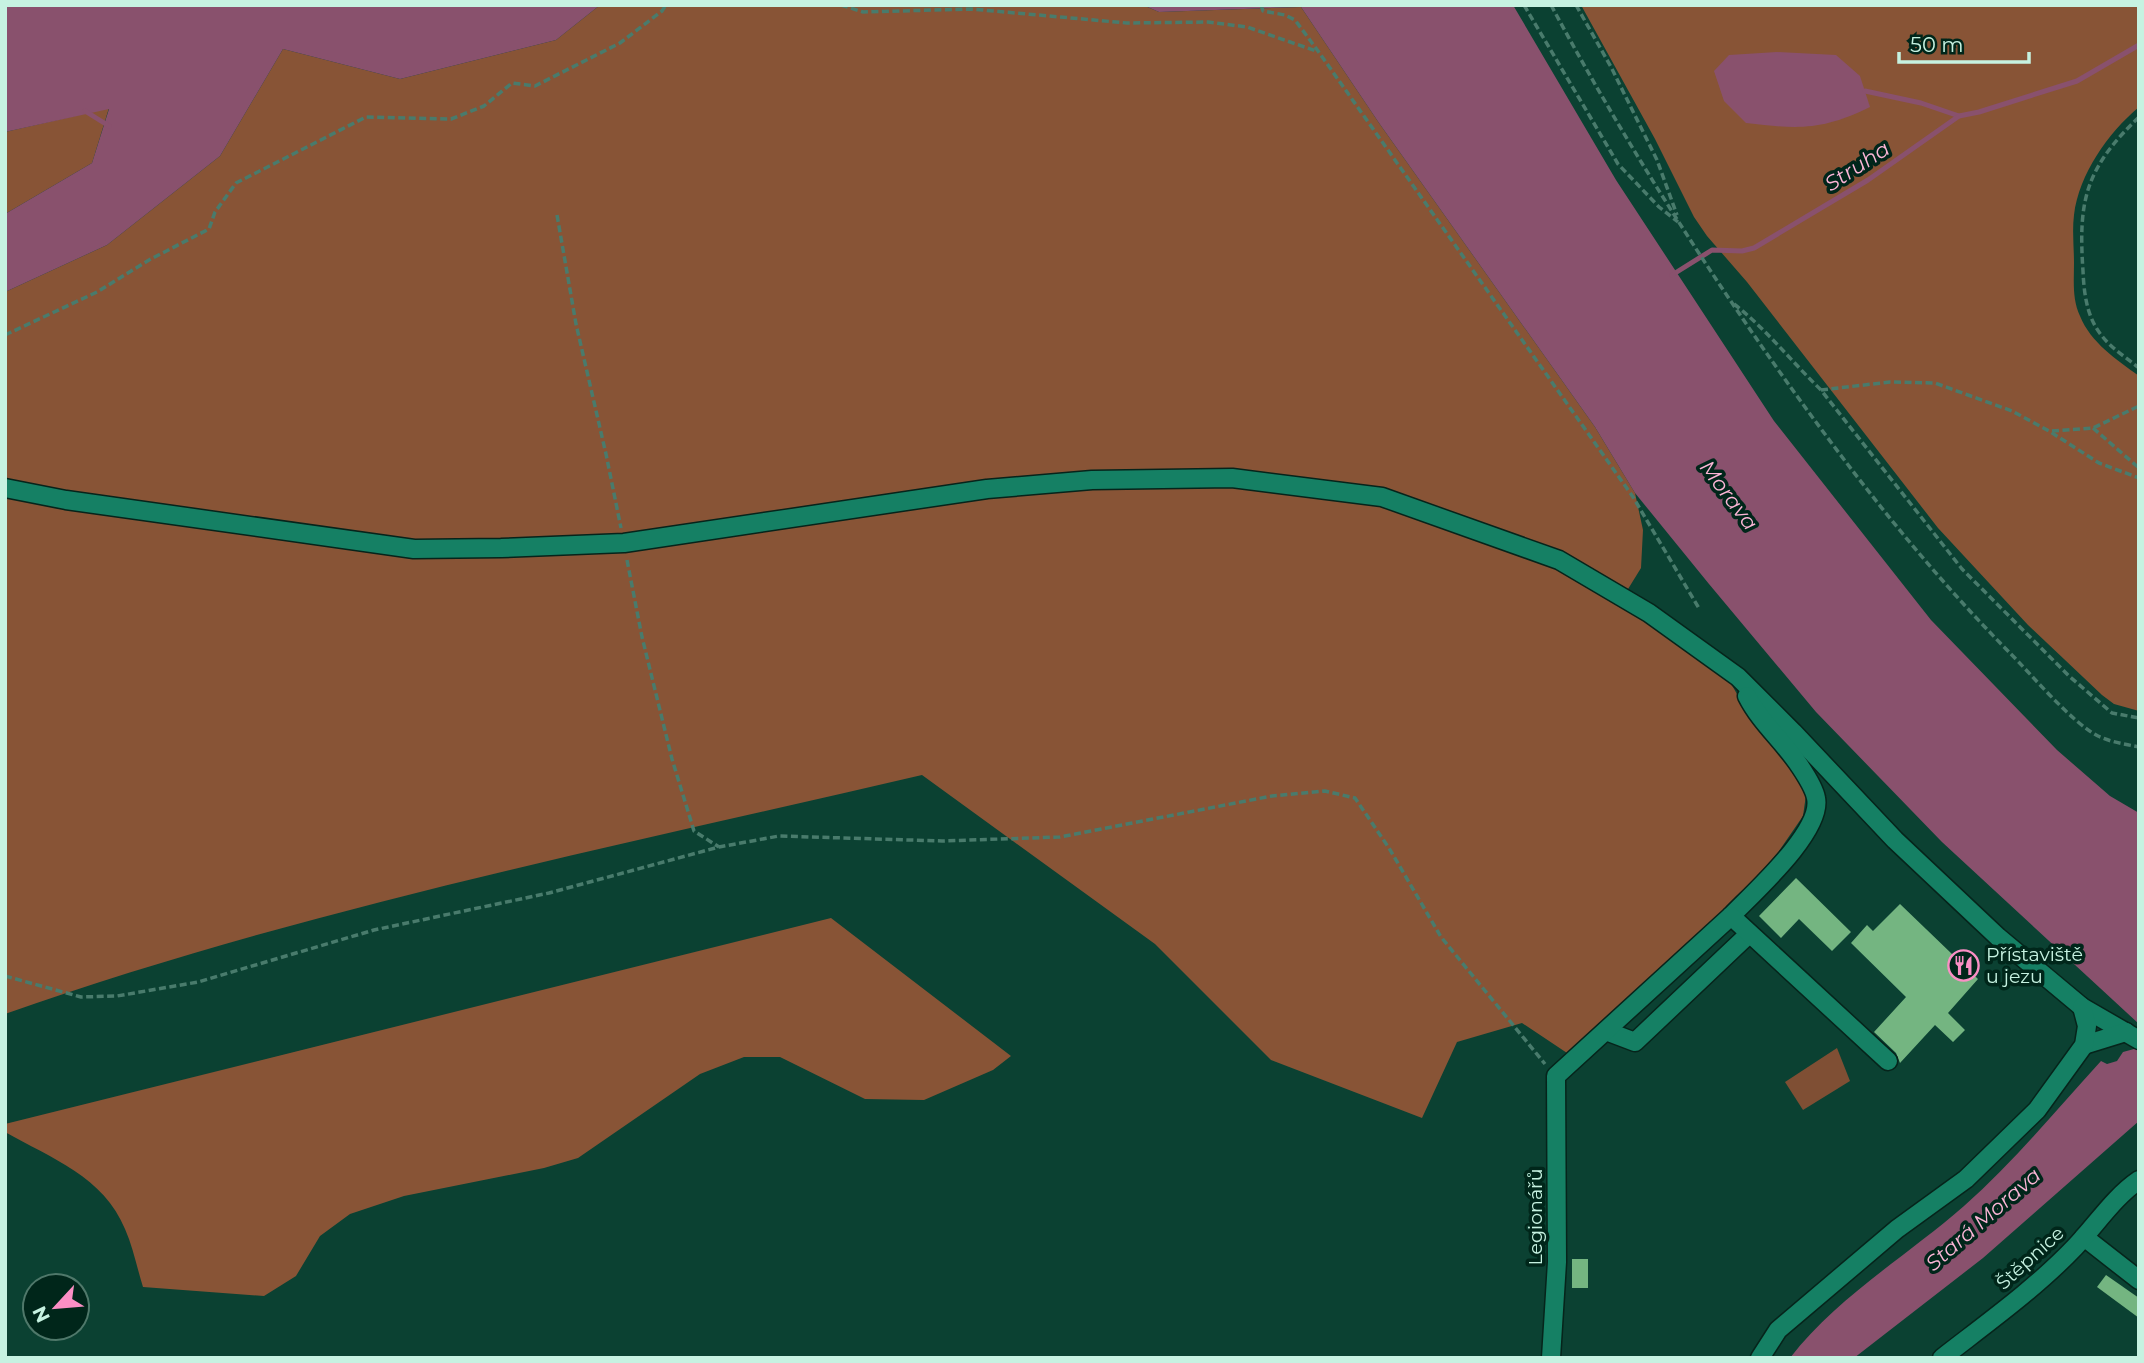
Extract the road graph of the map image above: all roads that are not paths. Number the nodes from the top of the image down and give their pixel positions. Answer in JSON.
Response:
{"nodes":[{"id":1,"x":5,"y":488,"type":"edge"},
{"id":2,"x":1738,"y":677,"type":"junction"},
{"id":3,"x":1731,"y":916,"type":"junction"},
{"id":4,"x":1749,"y":934,"type":"junction"},
{"id":5,"x":2082,"y":1007,"type":"junction"},
{"id":6,"x":1606,"y":1031,"type":"junction"},
{"id":7,"x":2132,"y":1036,"type":"edge"},
{"id":8,"x":2084,"y":1045,"type":"junction"},
{"id":9,"x":1888,"y":1060,"type":"dead end"},
{"id":10,"x":2139,"y":1180,"type":"edge"},
{"id":11,"x":2084,"y":1237,"type":"junction"},
{"id":12,"x":2139,"y":1280,"type":"edge"},
{"id":13,"x":1551,"y":1358,"type":"edge"},
{"id":14,"x":1760,"y":1358,"type":"edge"},
{"id":15,"x":1942,"y":1358,"type":"edge"}],
"edges":[{"from":1,"to":2,"type":"street"},
{"from":2,"to":3,"type":"street"},
{"from":2,"to":5,"type":"street"},
{"from":3,"to":4,"type":"street"},
{"from":3,"to":6,"type":"street"},
{"from":4,"to":6,"type":"street"},
{"from":4,"to":9,"type":"street"},
{"from":5,"to":7,"type":"street"},
{"from":5,"to":8,"type":"street"},
{"from":6,"to":13,"type":"street","name":"Legionářů"},
{"from":7,"to":8,"type":"street"},
{"from":8,"to":14,"type":"street"},
{"from":10,"to":11,"type":"street","name":"Štěpnice"},
{"from":11,"to":12,"type":"street"},
{"from":11,"to":15,"type":"street","name":"Štěpnice"}]}
